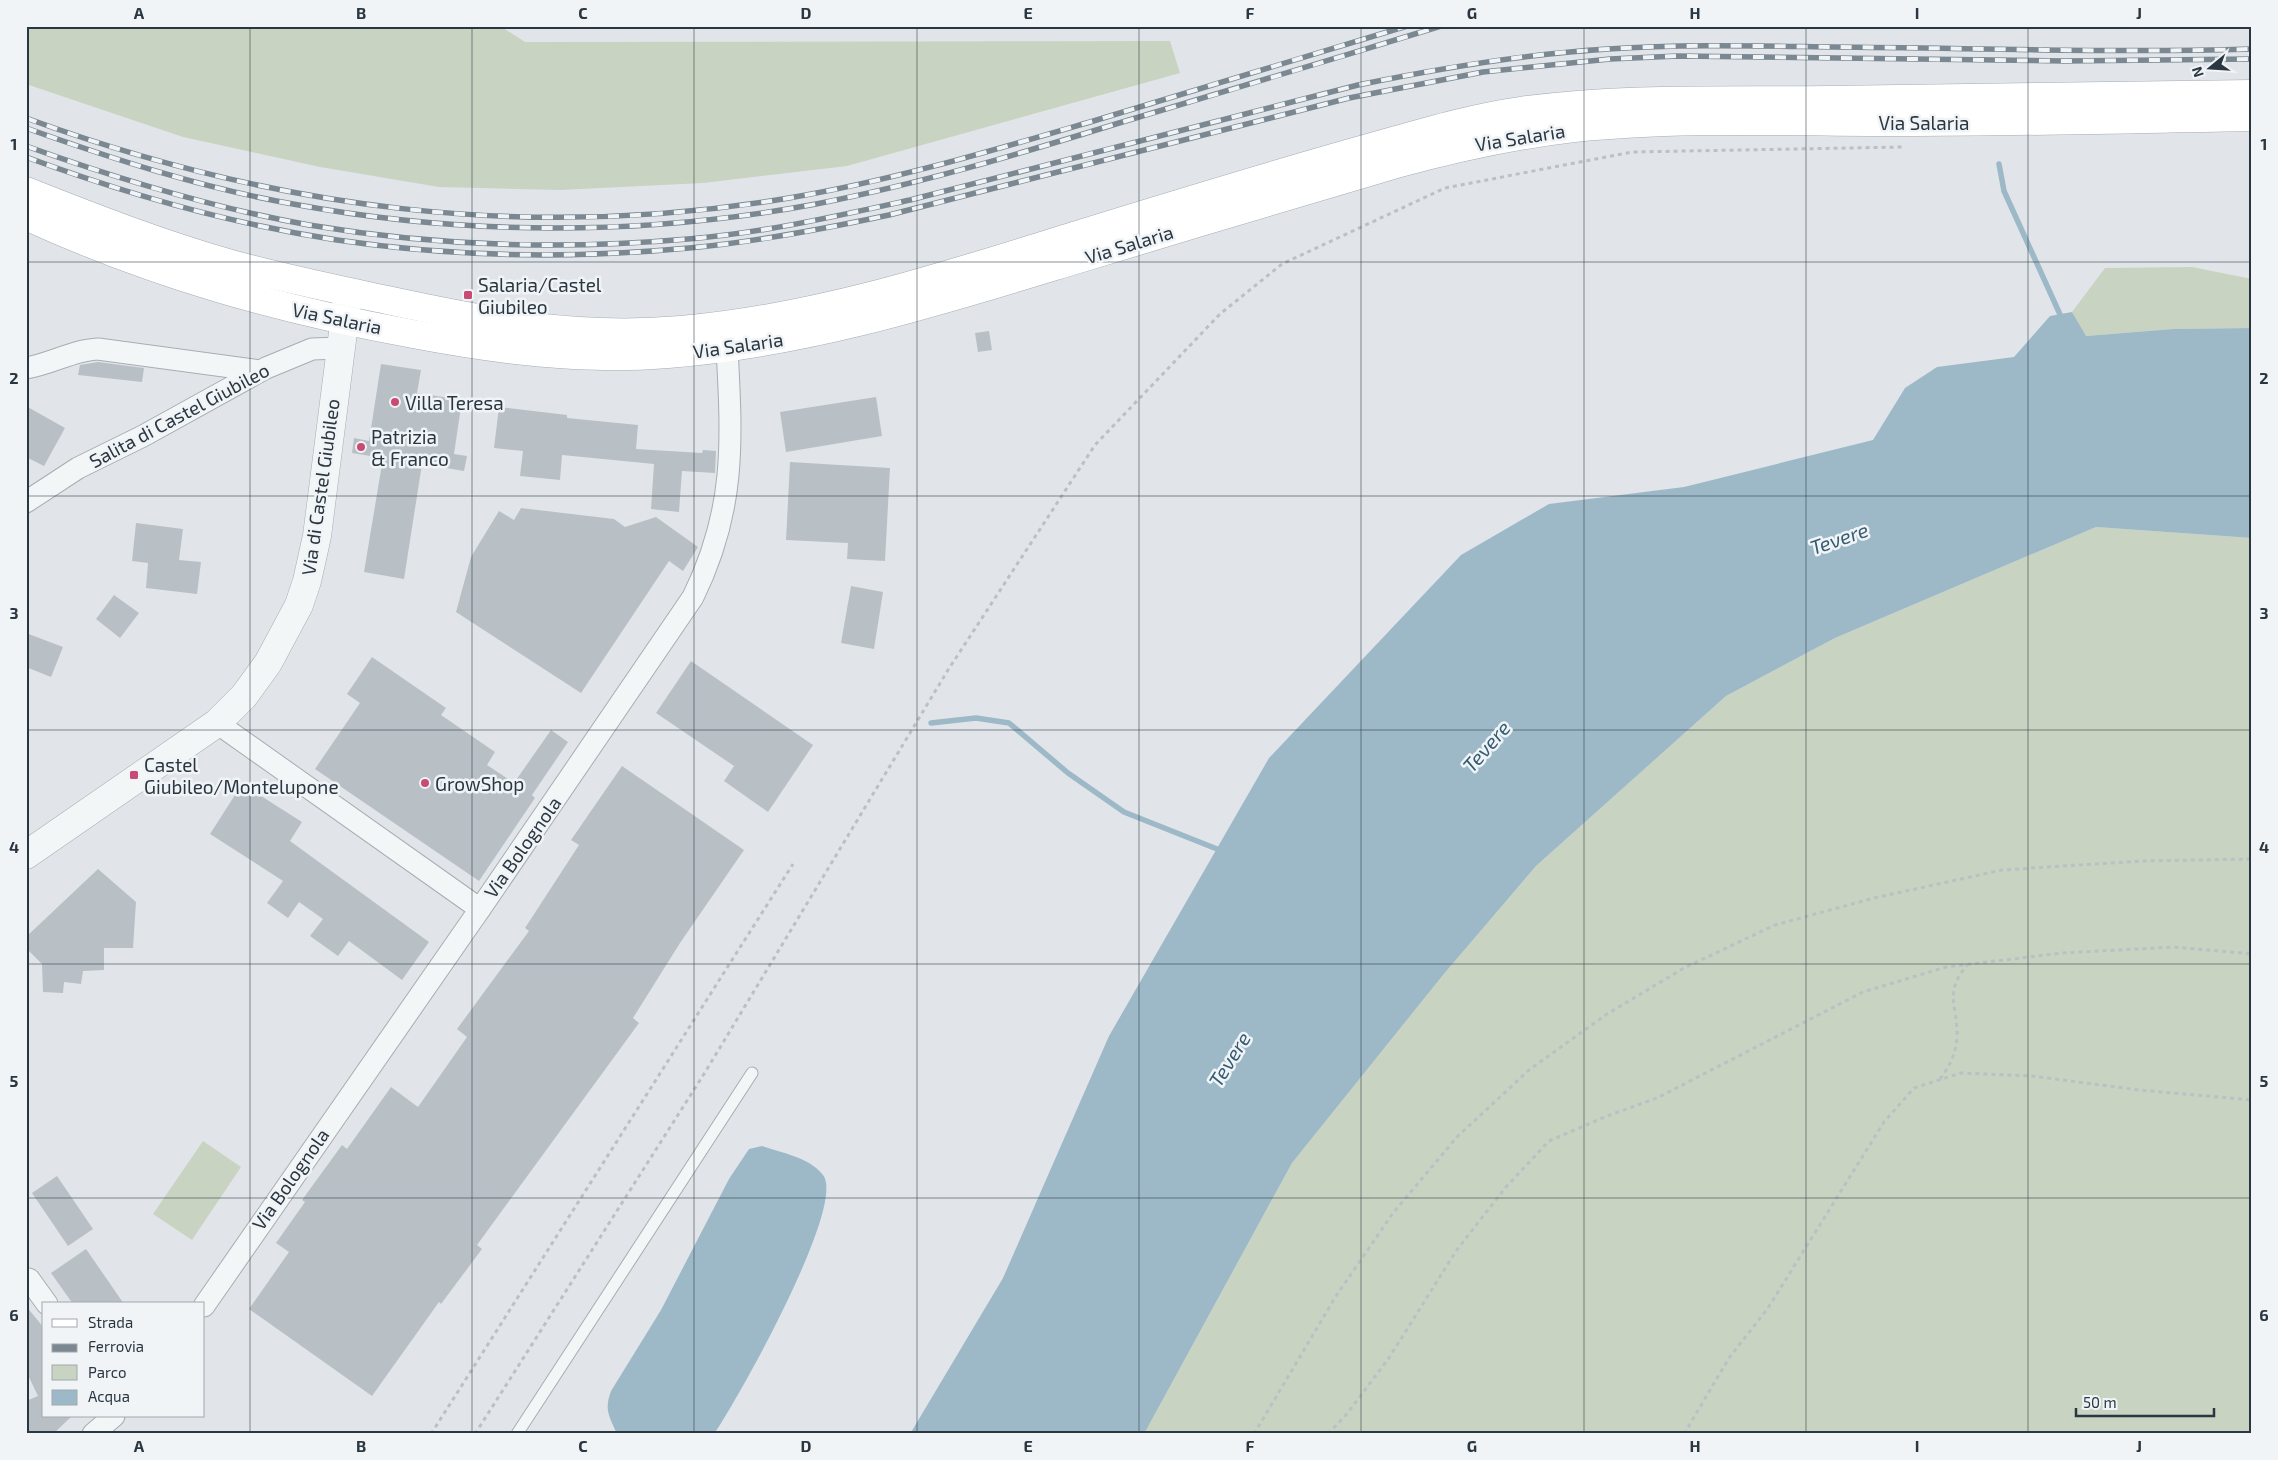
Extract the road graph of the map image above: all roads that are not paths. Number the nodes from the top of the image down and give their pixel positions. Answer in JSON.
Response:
{"nodes":[{"id":1,"x":2252,"y":94,"type":"edge"},
{"id":2,"x":2252,"y":117,"type":"edge"},
{"id":3,"x":26,"y":191,"type":"edge"},
{"id":4,"x":26,"y":216,"type":"edge"},
{"id":5,"x":348,"y":292,"type":"junction"},
{"id":6,"x":344,"y":321,"type":"junction"},
{"id":7,"x":340,"y":348,"type":"junction"},
{"id":8,"x":727,"y":348,"type":"junction"},
{"id":9,"x":26,"y":368,"type":"edge"},
{"id":10,"x":260,"y":371,"type":"junction"},
{"id":11,"x":26,"y":502,"type":"edge"},
{"id":12,"x":217,"y":723,"type":"junction"},
{"id":13,"x":26,"y":855,"type":"edge"},
{"id":14,"x":480,"y":909,"type":"junction"},
{"id":15,"x":752,"y":1073,"type":"dead end"},
{"id":16,"x":26,"y":1281,"type":"edge"},
{"id":17,"x":46,"y":1302,"type":"edge"},
{"id":18,"x":205,"y":1305,"type":"edge"},
{"id":19,"x":112,"y":1418,"type":"edge"},
{"id":20,"x":93,"y":1434,"type":"edge"},
{"id":21,"x":517,"y":1434,"type":"edge"}],
"edges":[{"from":1,"to":5,"type":"main road","name":"Via Salaria"},
{"from":2,"to":8,"type":"main road","name":"Via Salaria"},
{"from":3,"to":5,"type":"main road","name":"Via Salaria"},
{"from":4,"to":6,"type":"main road","name":"Via Salaria"},
{"from":5,"to":6,"type":"street","name":"Via di Castel Giubileo"},
{"from":6,"to":7,"type":"street","name":"Via di Castel Giubileo"},
{"from":6,"to":8,"type":"main road","name":"Via Salaria"},
{"from":7,"to":10,"type":"street","name":"Salita di Castel Giubileo"},
{"from":7,"to":12,"type":"street","name":"Via di Castel Giubileo"},
{"from":8,"to":14,"type":"street","name":"Via Bolognola"},
{"from":9,"to":10,"type":"street"},
{"from":10,"to":11,"type":"street","name":"Salita di Castel Giubileo"},
{"from":12,"to":13,"type":"street","name":"Via di Castel Giubileo"},
{"from":12,"to":14,"type":"street"},
{"from":14,"to":18,"type":"street","name":"Via Bolognola"},
{"from":15,"to":21,"type":"lane"},
{"from":16,"to":17,"type":"street"},
{"from":19,"to":20,"type":"street"}]}
